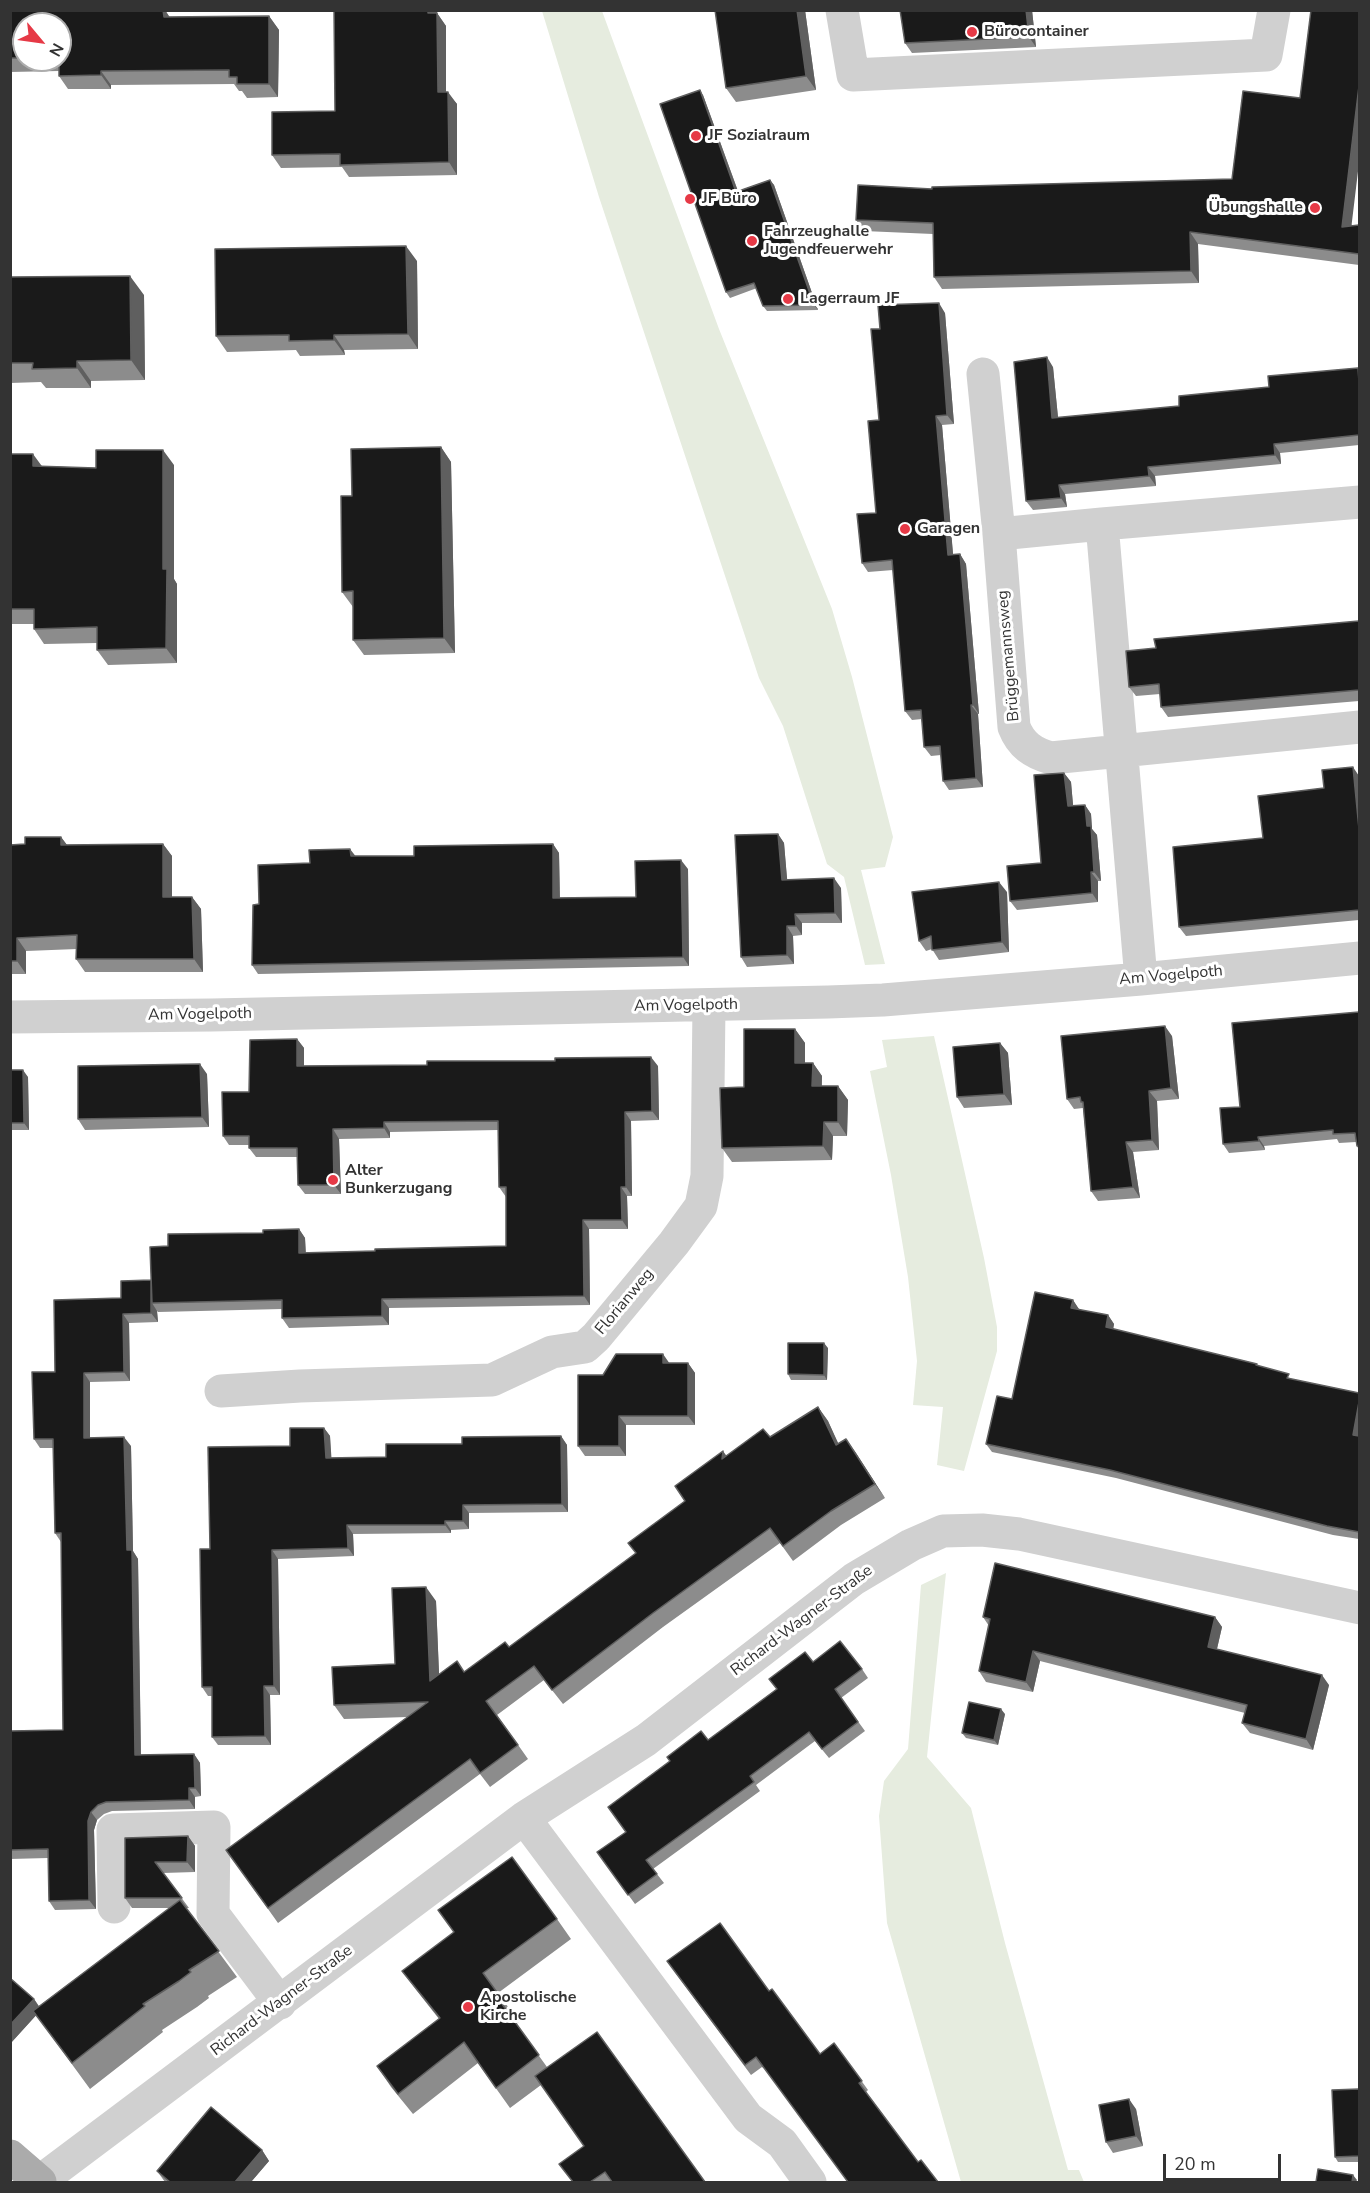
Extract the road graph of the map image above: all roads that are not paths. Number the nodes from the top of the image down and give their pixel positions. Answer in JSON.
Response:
{"nodes":[{"id":1,"x":842,"y":10,"type":"edge"},
{"id":2,"x":1274,"y":10,"type":"edge"},
{"id":3,"x":983,"y":374,"type":"dead end"},
{"id":4,"x":1359,"y":502,"type":"edge"},
{"id":5,"x":1102,"y":524,"type":"junction"},
{"id":6,"x":999,"y":534,"type":"junction"},
{"id":7,"x":1359,"y":727,"type":"edge"},
{"id":8,"x":1122,"y":753,"type":"junction"},
{"id":9,"x":1359,"y":957,"type":"edge"},
{"id":10,"x":1141,"y":979,"type":"junction"},
{"id":11,"x":709,"y":1005,"type":"junction"},
{"id":12,"x":10,"y":1017,"type":"edge"},
{"id":13,"x":220,"y":1391,"type":"dead end"},
{"id":14,"x":1359,"y":1608,"type":"edge"},
{"id":15,"x":524,"y":1818,"type":"junction"},
{"id":16,"x":114,"y":1907,"type":"dead end"},
{"id":17,"x":280,"y":2003,"type":"junction"},
{"id":18,"x":10,"y":2156,"type":"edge"},
{"id":19,"x":38,"y":2182,"type":"edge"},
{"id":20,"x":810,"y":2182,"type":"edge"}],
"edges":[{"from":1,"to":2,"type":"street"},
{"from":3,"to":6,"type":"street","name":"Brüggemannsweg"},
{"from":4,"to":5,"type":"street"},
{"from":5,"to":6,"type":"street"},
{"from":5,"to":8,"type":"street"},
{"from":6,"to":8,"type":"street","name":"Brüggemannsweg"},
{"from":7,"to":8,"type":"street","name":"Brüggemannsweg"},
{"from":8,"to":10,"type":"street"},
{"from":9,"to":10,"type":"street","name":"Am Vogelpoth"},
{"from":10,"to":11,"type":"street","name":"Am Vogelpoth"},
{"from":11,"to":12,"type":"street","name":"Am Vogelpoth"},
{"from":11,"to":13,"type":"street","name":"Florianweg"},
{"from":14,"to":15,"type":"street","name":"Richard-Wagner-Straße"},
{"from":15,"to":17,"type":"street","name":"Richard-Wagner-Straße"},
{"from":15,"to":20,"type":"street"},
{"from":16,"to":17,"type":"street"},
{"from":17,"to":19,"type":"street","name":"Richard-Wagner-Straße"},
{"from":18,"to":19,"type":"main road"}]}
